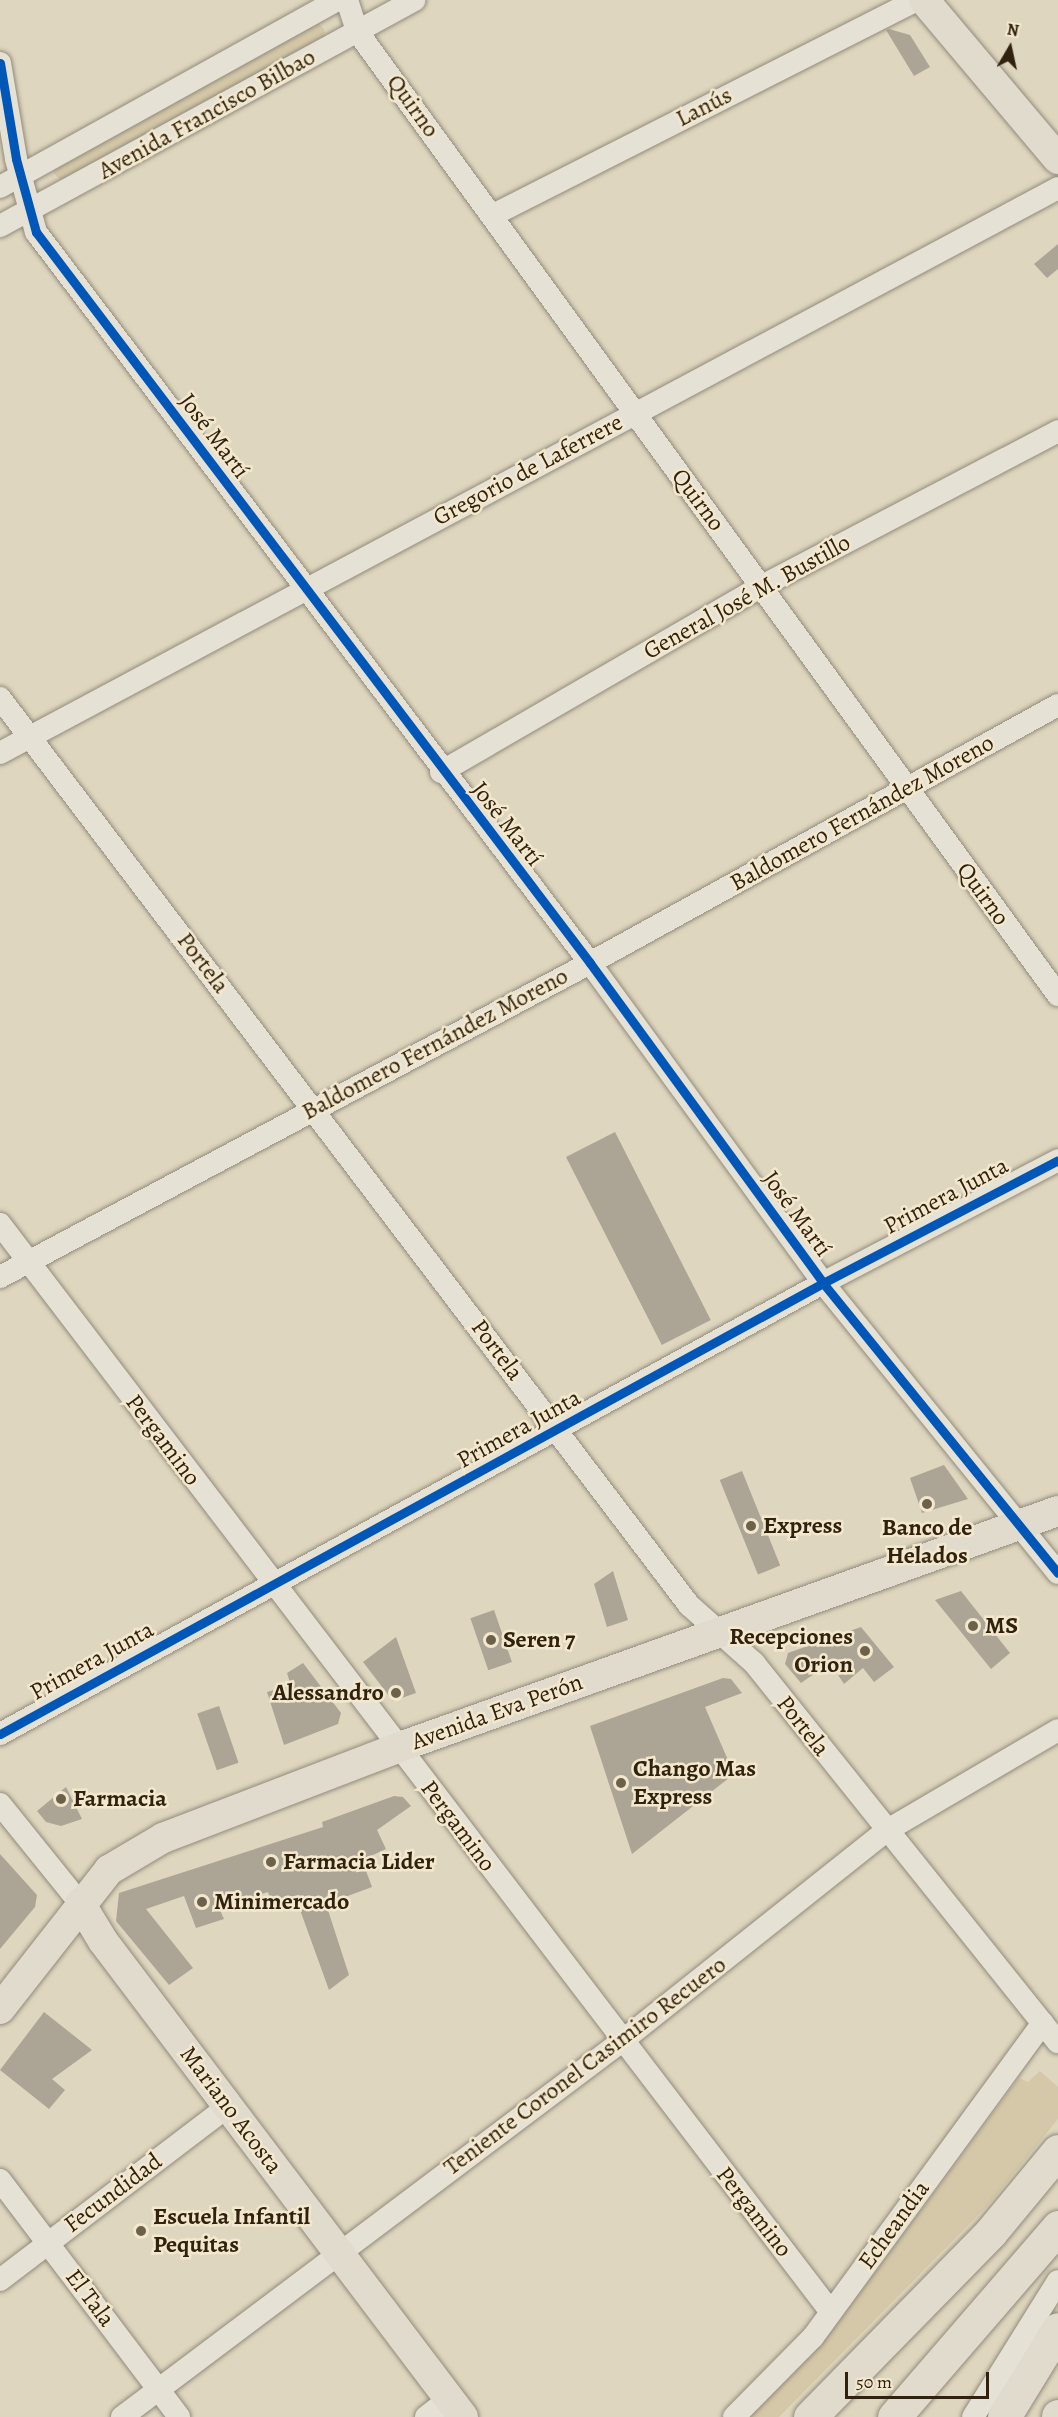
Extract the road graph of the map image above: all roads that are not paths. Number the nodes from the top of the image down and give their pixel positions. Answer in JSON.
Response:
{"nodes":[{"id":1,"x":338,"y":0,"type":"edge"},
{"id":2,"x":347,"y":0,"type":"edge"},
{"id":3,"x":414,"y":0,"type":"edge"},
{"id":4,"x":916,"y":0,"type":"edge"},
{"id":5,"x":924,"y":0,"type":"edge"},
{"id":6,"x":357,"y":31,"type":"junction"},
{"id":7,"x":0,"y":63,"type":"edge"},
{"id":8,"x":1058,"y":159,"type":"edge"},
{"id":9,"x":20,"y":175,"type":"junction"},
{"id":10,"x":0,"y":187,"type":"edge"},
{"id":11,"x":1058,"y":188,"type":"edge"},
{"id":12,"x":30,"y":210,"type":"junction"},
{"id":13,"x":493,"y":215,"type":"junction"},
{"id":14,"x":0,"y":226,"type":"edge"},
{"id":15,"x":633,"y":413,"type":"junction"},
{"id":16,"x":1058,"y":431,"type":"edge"},
{"id":17,"x":762,"y":586,"type":"junction"},
{"id":18,"x":305,"y":589,"type":"junction"},
{"id":19,"x":0,"y":698,"type":"edge"},
{"id":20,"x":1058,"y":705,"type":"edge"},
{"id":21,"x":30,"y":736,"type":"junction"},
{"id":22,"x":0,"y":753,"type":"edge"},
{"id":23,"x":441,"y":772,"type":"junction"},
{"id":24,"x":905,"y":788,"type":"junction"},
{"id":25,"x":590,"y":963,"type":"junction"},
{"id":26,"x":1058,"y":995,"type":"edge"},
{"id":27,"x":313,"y":1108,"type":"junction"},
{"id":28,"x":1058,"y":1160,"type":"edge"},
{"id":29,"x":0,"y":1224,"type":"edge"},
{"id":30,"x":28,"y":1262,"type":"junction"},
{"id":31,"x":0,"y":1277,"type":"edge"},
{"id":32,"x":823,"y":1283,"type":"junction"},
{"id":33,"x":558,"y":1430,"type":"junction"},
{"id":34,"x":1058,"y":1511,"type":"edge"},
{"id":35,"x":1022,"y":1525,"type":"junction"},
{"id":36,"x":1058,"y":1573,"type":"edge"},
{"id":37,"x":273,"y":1584,"type":"junction"},
{"id":38,"x":719,"y":1633,"type":"junction"},
{"id":39,"x":1058,"y":1730,"type":"edge"},
{"id":40,"x":0,"y":1734,"type":"edge"},
{"id":41,"x":397,"y":1748,"type":"junction"},
{"id":42,"x":0,"y":1804,"type":"edge"},
{"id":43,"x":886,"y":1831,"type":"junction"},
{"id":44,"x":80,"y":1903,"type":"junction"},
{"id":45,"x":0,"y":2009,"type":"edge"},
{"id":46,"x":1043,"y":2023,"type":"junction"},
{"id":47,"x":622,"y":2041,"type":"junction"},
{"id":48,"x":1058,"y":2042,"type":"edge"},
{"id":49,"x":228,"y":2107,"type":"junction"},
{"id":50,"x":1058,"y":2151,"type":"edge"},
{"id":51,"x":0,"y":2180,"type":"edge"},
{"id":52,"x":1058,"y":2227,"type":"edge"},
{"id":53,"x":48,"y":2242,"type":"junction"},
{"id":54,"x":339,"y":2251,"type":"junction"},
{"id":55,"x":0,"y":2280,"type":"edge"},
{"id":56,"x":1058,"y":2281,"type":"edge"},
{"id":57,"x":831,"y":2312,"type":"junction"},
{"id":58,"x":1058,"y":2329,"type":"edge"},
{"id":59,"x":158,"y":2390,"type":"junction"},
{"id":60,"x":983,"y":2408,"type":"edge"},
{"id":61,"x":446,"y":2411,"type":"edge"},
{"id":62,"x":122,"y":2417,"type":"edge"},
{"id":63,"x":179,"y":2417,"type":"edge"},
{"id":64,"x":734,"y":2417,"type":"edge"},
{"id":65,"x":810,"y":2417,"type":"edge"},
{"id":66,"x":894,"y":2417,"type":"edge"}],
"edges":[{"from":1,"to":9,"type":"street","name":"Avenida Francisco Bilbao"},
{"from":2,"to":6,"type":"street","name":"Quirno"},
{"from":3,"to":6,"type":"street","name":"Avenida Francisco Bilbao"},
{"from":4,"to":13,"type":"street","name":"Lanús"},
{"from":5,"to":8,"type":"main road"},
{"from":6,"to":12,"type":"street","name":"Avenida Francisco Bilbao"},
{"from":6,"to":13,"type":"street","name":"Quirno"},
{"from":7,"to":9,"type":"street","name":"José Martí"},
{"from":9,"to":10,"type":"street","name":"Avenida Francisco Bilbao"},
{"from":9,"to":12,"type":"street","name":"José Martí"},
{"from":11,"to":15,"type":"street","name":"Gregorio de Laferrere"},
{"from":12,"to":14,"type":"street","name":"Avenida Francisco Bilbao"},
{"from":12,"to":18,"type":"street","name":"José Martí"},
{"from":13,"to":15,"type":"street","name":"Quirno"},
{"from":15,"to":17,"type":"street","name":"Quirno"},
{"from":15,"to":18,"type":"street","name":"Gregorio de Laferrere"},
{"from":16,"to":17,"type":"street","name":"General José M. Bustillo"},
{"from":17,"to":23,"type":"street","name":"General José M. Bustillo"},
{"from":17,"to":24,"type":"street","name":"Quirno"},
{"from":18,"to":21,"type":"street","name":"Gregorio de Laferrere"},
{"from":18,"to":23,"type":"street","name":"José Martí"},
{"from":19,"to":21,"type":"street","name":"Portela"},
{"from":20,"to":24,"type":"street","name":"Baldomero Fernández Moreno"},
{"from":21,"to":22,"type":"street","name":"Gregorio de Laferrere"},
{"from":21,"to":27,"type":"street","name":"Portela"},
{"from":23,"to":25,"type":"street","name":"José Martí"},
{"from":24,"to":25,"type":"street","name":"Baldomero Fernández Moreno"},
{"from":24,"to":26,"type":"street","name":"Quirno"},
{"from":25,"to":27,"type":"street","name":"Baldomero Fernández Moreno"},
{"from":25,"to":32,"type":"street","name":"José Martí"},
{"from":27,"to":30,"type":"street","name":"Baldomero Fernández Moreno"},
{"from":27,"to":33,"type":"street","name":"Portela"},
{"from":28,"to":32,"type":"street","name":"Primera Junta"},
{"from":29,"to":30,"type":"street","name":"Pergamino"},
{"from":30,"to":31,"type":"street","name":"Baldomero Fernández Moreno"},
{"from":30,"to":37,"type":"street","name":"Pergamino"},
{"from":32,"to":33,"type":"street","name":"Primera Junta"},
{"from":32,"to":35,"type":"street","name":"José Martí"},
{"from":33,"to":37,"type":"street","name":"Primera Junta"},
{"from":33,"to":38,"type":"street","name":"Portela"},
{"from":34,"to":35,"type":"main road","name":"Avenida Eva Perón"},
{"from":35,"to":36,"type":"street","name":"José Martí"},
{"from":35,"to":38,"type":"main road","name":"Avenida Eva Perón"},
{"from":37,"to":40,"type":"street","name":"Primera Junta"},
{"from":37,"to":41,"type":"street","name":"Pergamino"},
{"from":38,"to":41,"type":"main road","name":"Avenida Eva Perón"},
{"from":38,"to":43,"type":"street","name":"Portela"},
{"from":39,"to":43,"type":"street","name":"Teniente Coronel Casimiro Recuero"},
{"from":41,"to":44,"type":"main road","name":"Avenida Eva Perón"},
{"from":41,"to":47,"type":"street","name":"Pergamino"},
{"from":42,"to":44,"type":"street","name":"Mariano Acosta"},
{"from":43,"to":46,"type":"street","name":"Portela"},
{"from":43,"to":47,"type":"street","name":"Teniente Coronel Casimiro Recuero"},
{"from":44,"to":45,"type":"main road","name":"Avenida Eva Perón"},
{"from":44,"to":49,"type":"main road","name":"Mariano Acosta"},
{"from":46,"to":48,"type":"street","name":"Portela"},
{"from":46,"to":57,"type":"street","name":"Echeandia"},
{"from":47,"to":54,"type":"street","name":"Teniente Coronel Casimiro Recuero"},
{"from":47,"to":57,"type":"street","name":"Pergamino"},
{"from":49,"to":53,"type":"street","name":"Fecundidad"},
{"from":49,"to":54,"type":"main road","name":"Mariano Acosta"},
{"from":50,"to":65,"type":"highway"},
{"from":51,"to":53,"type":"street","name":"El Tala"},
{"from":52,"to":66,"type":"highway"},
{"from":53,"to":55,"type":"street","name":"Fecundidad"},
{"from":53,"to":59,"type":"street","name":"El Tala"},
{"from":54,"to":59,"type":"street","name":"Teniente Coronel Casimiro Recuero"},
{"from":54,"to":61,"type":"main road","name":"Mariano Acosta"},
{"from":56,"to":60,"type":"street"},
{"from":57,"to":64,"type":"street","name":"Echeandia"},
{"from":58,"to":60,"type":"highway"},
{"from":59,"to":62,"type":"street","name":"Teniente Coronel Casimiro Recuero"},
{"from":59,"to":63,"type":"street","name":"El Tala"}]}
